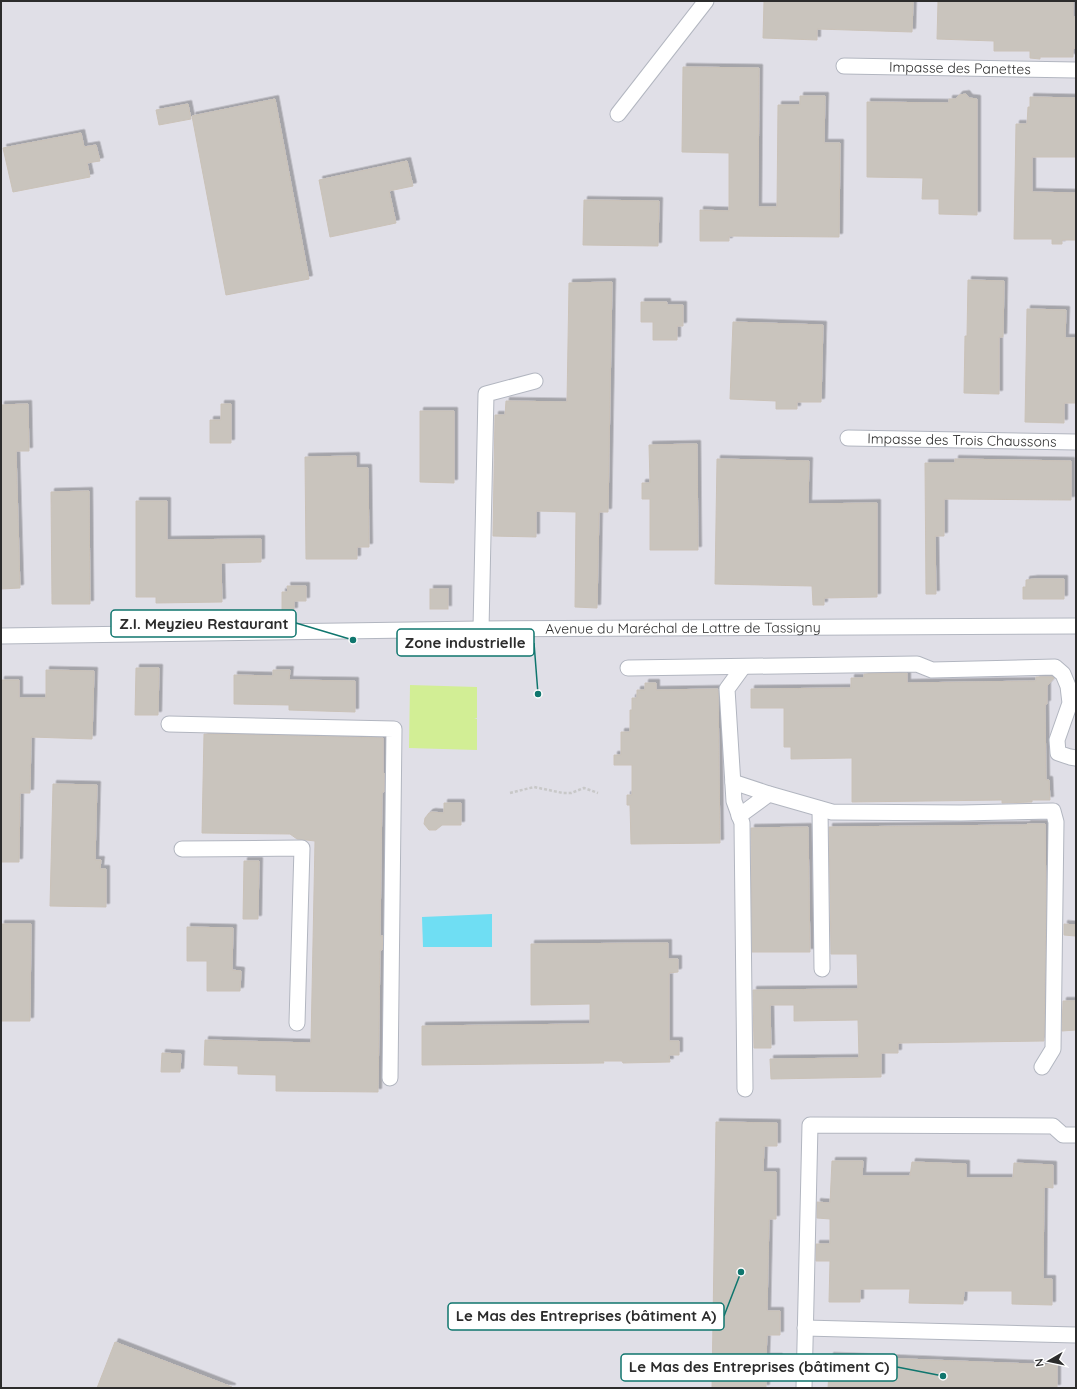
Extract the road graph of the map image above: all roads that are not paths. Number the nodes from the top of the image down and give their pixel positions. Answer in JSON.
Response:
{"nodes":[{"id":1,"x":706,"y":1,"type":"edge"},
{"id":2,"x":844,"y":66,"type":"dead end"},
{"id":3,"x":1076,"y":70,"type":"edge"},
{"id":4,"x":618,"y":114,"type":"dead end"},
{"id":5,"x":534,"y":380,"type":"dead end"},
{"id":6,"x":848,"y":438,"type":"dead end"},
{"id":7,"x":1076,"y":442,"type":"edge"},
{"id":8,"x":1076,"y":626,"type":"edge"},
{"id":9,"x":481,"y":629,"type":"junction"},
{"id":10,"x":1,"y":636,"type":"edge"},
{"id":11,"x":743,"y":667,"type":"junction"},
{"id":12,"x":628,"y":668,"type":"dead end"},
{"id":13,"x":169,"y":724,"type":"dead end"},
{"id":14,"x":1076,"y":758,"type":"edge"},
{"id":15,"x":733,"y":782,"type":"junction"},
{"id":16,"x":770,"y":794,"type":"junction"},
{"id":17,"x":820,"y":809,"type":"junction"},
{"id":18,"x":739,"y":816,"type":"junction"},
{"id":19,"x":182,"y":849,"type":"dead end"},
{"id":20,"x":822,"y":968,"type":"dead end"},
{"id":21,"x":297,"y":1023,"type":"dead end"},
{"id":22,"x":1042,"y":1067,"type":"dead end"},
{"id":23,"x":390,"y":1078,"type":"dead end"},
{"id":24,"x":744,"y":1089,"type":"dead end"},
{"id":25,"x":1076,"y":1135,"type":"edge"},
{"id":26,"x":805,"y":1328,"type":"junction"},
{"id":27,"x":1076,"y":1336,"type":"edge"},
{"id":28,"x":804,"y":1388,"type":"edge"}],
"edges":[{"from":1,"to":4,"type":"street"},
{"from":2,"to":3,"type":"street","name":"Impasse des Panettes"},
{"from":5,"to":9,"type":"street"},
{"from":6,"to":7,"type":"street","name":"Impasse des Trois Chaussons"},
{"from":8,"to":9,"type":"street","name":"Avenue du Maréchal de Lattre de Tassigny"},
{"from":9,"to":10,"type":"street","name":"Avenue du Maréchal de Lattre de Tassigny"},
{"from":11,"to":12,"type":"street"},
{"from":11,"to":14,"type":"street"},
{"from":11,"to":15,"type":"street"},
{"from":13,"to":23,"type":"street"},
{"from":15,"to":16,"type":"street"},
{"from":15,"to":18,"type":"street"},
{"from":16,"to":17,"type":"street"},
{"from":16,"to":18,"type":"street"},
{"from":17,"to":20,"type":"street"},
{"from":17,"to":22,"type":"street"},
{"from":18,"to":24,"type":"street"},
{"from":19,"to":21,"type":"street"},
{"from":25,"to":26,"type":"street"},
{"from":26,"to":27,"type":"street"},
{"from":26,"to":28,"type":"street"}]}
